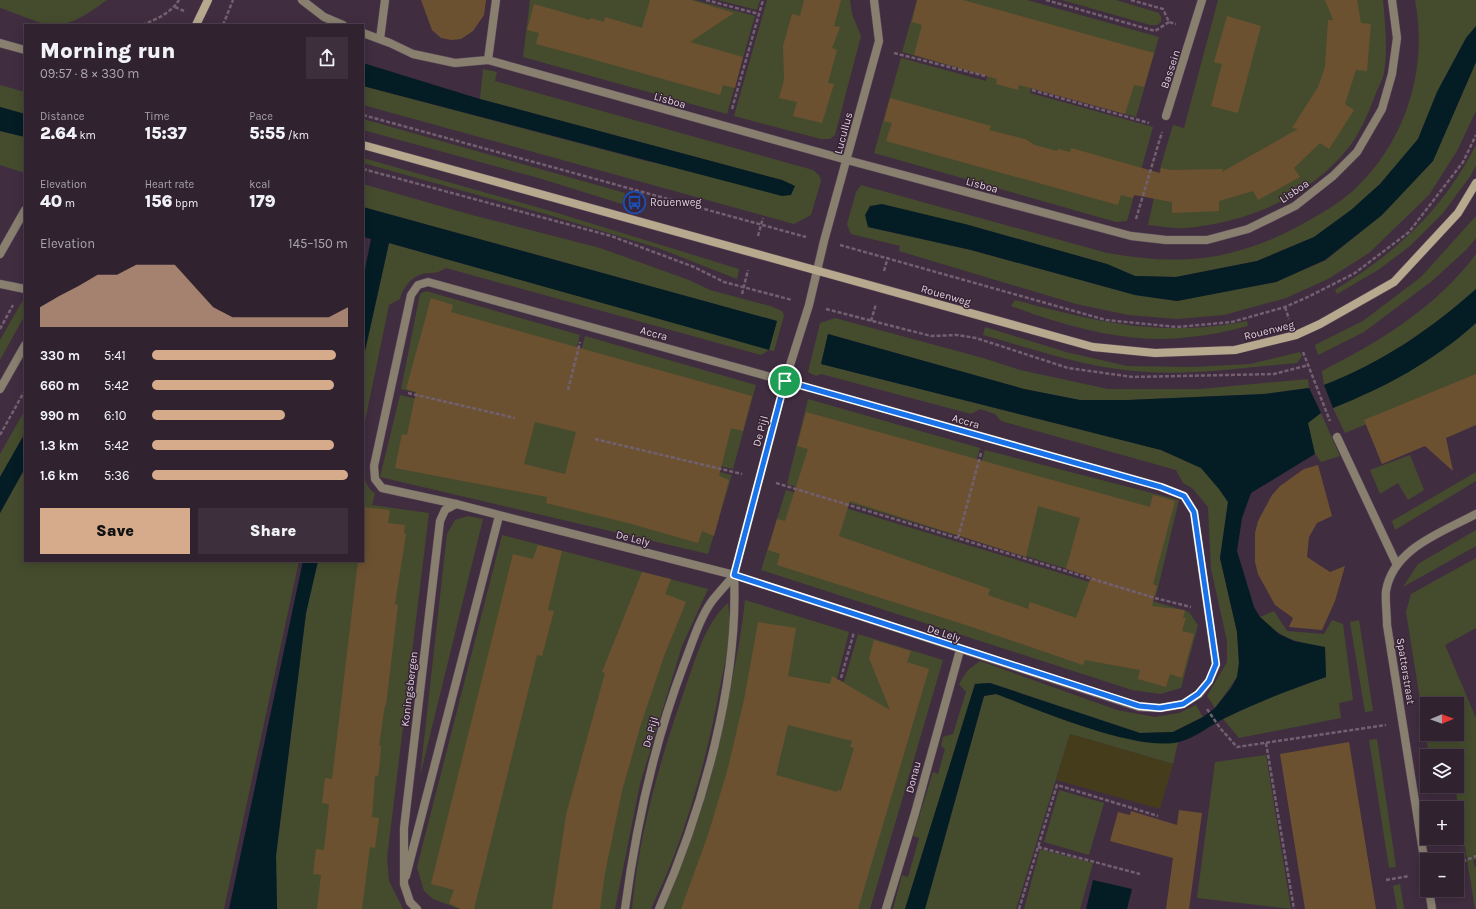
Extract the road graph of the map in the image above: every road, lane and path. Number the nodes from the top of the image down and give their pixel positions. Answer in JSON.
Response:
{"nodes":[{"id":1,"x":180,"y":0,"type":"edge"},
{"id":2,"x":208,"y":0,"type":"edge"},
{"id":3,"x":233,"y":0,"type":"edge"},
{"id":4,"x":302,"y":0,"type":"edge"},
{"id":5,"x":385,"y":0,"type":"edge"},
{"id":6,"x":496,"y":0,"type":"edge"},
{"id":7,"x":706,"y":0,"type":"edge"},
{"id":8,"x":763,"y":0,"type":"edge"},
{"id":9,"x":874,"y":0,"type":"edge"},
{"id":10,"x":1046,"y":0,"type":"edge"},
{"id":11,"x":1131,"y":0,"type":"edge"},
{"id":12,"x":1202,"y":0,"type":"edge"},
{"id":13,"x":1392,"y":0,"type":"edge"},
{"id":14,"x":759,"y":14,"type":"junction"},
{"id":15,"x":1169,"y":22,"type":"junction"},
{"id":16,"x":144,"y":24,"type":"edge"},
{"id":17,"x":196,"y":24,"type":"edge"},
{"id":18,"x":223,"y":24,"type":"edge"},
{"id":19,"x":341,"y":24,"type":"edge"},
{"id":20,"x":1194,"y":28,"type":"junction"},
{"id":21,"x":364,"y":33,"type":"edge"},
{"id":22,"x":380,"y":39,"type":"junction"},
{"id":23,"x":0,"y":43,"type":"edge"},
{"id":24,"x":877,"y":49,"type":"junction"},
{"id":25,"x":24,"y":50,"type":"edge"},
{"id":26,"x":488,"y":60,"type":"junction"},
{"id":27,"x":985,"y":76,"type":"dead end"},
{"id":28,"x":1032,"y":90,"type":"dead end"},
{"id":29,"x":364,"y":114,"type":"edge"},
{"id":30,"x":1166,"y":116,"type":"joint"},
{"id":31,"x":727,"y":127,"type":"junction"},
{"id":32,"x":1163,"y":127,"type":"junction"},
{"id":33,"x":1476,"y":135,"type":"edge"},
{"id":34,"x":364,"y":145,"type":"edge"},
{"id":35,"x":847,"y":160,"type":"junction"},
{"id":36,"x":364,"y":169,"type":"edge"},
{"id":37,"x":1476,"y":183,"type":"edge"},
{"id":38,"x":24,"y":212,"type":"edge"},
{"id":39,"x":1132,"y":236,"type":"junction"},
{"id":40,"x":824,"y":241,"type":"junction"},
{"id":41,"x":0,"y":254,"type":"edge"},
{"id":42,"x":817,"y":270,"type":"junction"},
{"id":43,"x":0,"y":284,"type":"edge"},
{"id":44,"x":24,"y":289,"type":"edge"},
{"id":45,"x":809,"y":305,"type":"junction"},
{"id":46,"x":584,"y":325,"type":"junction"},
{"id":47,"x":24,"y":347,"type":"edge"},
{"id":48,"x":785,"y":381,"type":"junction"},
{"id":49,"x":1315,"y":382,"type":"dead end"},
{"id":50,"x":0,"y":389,"type":"edge"},
{"id":51,"x":391,"y":389,"type":"junction"},
{"id":52,"x":568,"y":390,"type":"dead end"},
{"id":53,"x":24,"y":392,"type":"edge"},
{"id":54,"x":515,"y":418,"type":"dead end"},
{"id":55,"x":1329,"y":418,"type":"dead end"},
{"id":56,"x":0,"y":435,"type":"edge"},
{"id":57,"x":985,"y":437,"type":"junction"},
{"id":58,"x":595,"y":438,"type":"dead end"},
{"id":59,"x":1337,"y":438,"type":"dead end"},
{"id":60,"x":759,"y":478,"type":"junction"},
{"id":61,"x":1161,"y":487,"type":"joint"},
{"id":62,"x":456,"y":504,"type":"junction"},
{"id":63,"x":1476,"y":514,"type":"edge"},
{"id":64,"x":499,"y":516,"type":"junction"},
{"id":65,"x":958,"y":538,"type":"junction"},
{"id":66,"x":1396,"y":565,"type":"junction"},
{"id":67,"x":734,"y":575,"type":"junction"},
{"id":68,"x":1209,"y":612,"type":"junction"},
{"id":69,"x":858,"y":616,"type":"junction"},
{"id":70,"x":960,"y":650,"type":"junction"},
{"id":71,"x":841,"y":678,"type":"dead end"},
{"id":72,"x":1205,"y":706,"type":"dead end"},
{"id":73,"x":1402,"y":723,"type":"junction"},
{"id":74,"x":1266,"y":742,"type":"junction"},
{"id":75,"x":1158,"y":816,"type":"dead end"},
{"id":76,"x":1038,"y":847,"type":"junction"},
{"id":77,"x":1423,"y":853,"type":"edge"},
{"id":78,"x":1476,"y":856,"type":"edge"},
{"id":79,"x":1464,"y":861,"type":"edge"},
{"id":80,"x":1140,"y":874,"type":"dead end"},
{"id":81,"x":404,"y":884,"type":"junction"},
{"id":82,"x":1430,"y":897,"type":"edge"},
{"id":83,"x":417,"y":909,"type":"edge"},
{"id":84,"x":625,"y":909,"type":"edge"},
{"id":85,"x":659,"y":909,"type":"edge"},
{"id":86,"x":886,"y":909,"type":"edge"},
{"id":87,"x":1019,"y":909,"type":"edge"},
{"id":88,"x":1294,"y":909,"type":"edge"},
{"id":89,"x":1432,"y":909,"type":"edge"}],
"edges":[{"from":1,"to":16,"type":"path"},
{"from":2,"to":17,"type":"main road"},
{"from":3,"to":18,"type":"path"},
{"from":4,"to":19,"type":"street"},
{"from":5,"to":22,"type":"street"},
{"from":6,"to":26,"type":"street"},
{"from":7,"to":14,"type":"path"},
{"from":8,"to":14,"type":"path"},
{"from":9,"to":24,"type":"street","name":"Lucullus"},
{"from":10,"to":15,"type":"path"},
{"from":11,"to":15,"type":"path"},
{"from":12,"to":20,"type":"street","name":"Bassein"},
{"from":13,"to":39,"type":"street","name":"Lisboa"},
{"from":14,"to":31,"type":"path"},
{"from":15,"to":20,"type":"path"},
{"from":20,"to":30,"type":"street","name":"Bassein"},
{"from":21,"to":22,"type":"street"},
{"from":22,"to":26,"type":"street"},
{"from":23,"to":25,"type":"street"},
{"from":24,"to":27,"type":"path"},
{"from":24,"to":35,"type":"street","name":"Lucullus"},
{"from":26,"to":31,"type":"street","name":"Lisboa"},
{"from":28,"to":32,"type":"path"},
{"from":29,"to":40,"type":"path"},
{"from":30,"to":32,"type":"path"},
{"from":31,"to":35,"type":"street","name":"Lisboa"},
{"from":32,"to":39,"type":"path"},
{"from":33,"to":40,"type":"path"},
{"from":34,"to":42,"type":"main road","name":"Rouenweg"},
{"from":35,"to":39,"type":"street","name":"Lisboa"},
{"from":35,"to":40,"type":"street","name":"Lucullus"},
{"from":36,"to":45,"type":"path"},
{"from":37,"to":42,"type":"main road","name":"Rouenweg"},
{"from":38,"to":41,"type":"street"},
{"from":40,"to":42,"type":"street","name":"Lucullus"},
{"from":42,"to":45,"type":"street","name":"De Pijl"},
{"from":43,"to":44,"type":"street"},
{"from":45,"to":48,"type":"street","name":"De Pijl"},
{"from":46,"to":48,"type":"street","name":"Accra"},
{"from":46,"to":51,"type":"street","name":"Accra"},
{"from":46,"to":52,"type":"path"},
{"from":47,"to":50,"type":"street"},
{"from":48,"to":57,"type":"street","name":"Accra"},
{"from":48,"to":60,"type":"street","name":"De Pijl"},
{"from":49,"to":55,"type":"path"},
{"from":51,"to":54,"type":"path"},
{"from":51,"to":62,"type":"street","name":"Accra"},
{"from":53,"to":56,"type":"path"},
{"from":57,"to":61,"type":"street","name":"Accra"},
{"from":57,"to":65,"type":"path"},
{"from":58,"to":60,"type":"path"},
{"from":59,"to":66,"type":"street"},
{"from":60,"to":65,"type":"path"},
{"from":60,"to":67,"type":"street","name":"De Pijl"},
{"from":61,"to":68,"type":"street","name":"De Lely"},
{"from":62,"to":64,"type":"street","name":"De Lely"},
{"from":62,"to":81,"type":"street","name":"Koningsbergen"},
{"from":63,"to":66,"type":"street","name":"Spatterstraat"},
{"from":64,"to":67,"type":"street","name":"De Lely"},
{"from":64,"to":81,"type":"street"},
{"from":65,"to":68,"type":"path"},
{"from":66,"to":73,"type":"street","name":"Spatterstraat"},
{"from":67,"to":69,"type":"street","name":"De Lely"},
{"from":67,"to":84,"type":"street","name":"De Pijl"},
{"from":67,"to":85,"type":"street","name":"De Pijl"},
{"from":68,"to":70,"type":"street","name":"De Lely"},
{"from":69,"to":70,"type":"street","name":"De Lely"},
{"from":69,"to":71,"type":"path"},
{"from":70,"to":86,"type":"street","name":"Donau"},
{"from":72,"to":74,"type":"path"},
{"from":73,"to":74,"type":"path"},
{"from":73,"to":77,"type":"street","name":"Spatterstraat"},
{"from":74,"to":88,"type":"path"},
{"from":75,"to":76,"type":"path"},
{"from":76,"to":80,"type":"path"},
{"from":76,"to":87,"type":"path"},
{"from":78,"to":79,"type":"path"},
{"from":81,"to":83,"type":"street","name":"Koningsbergen"},
{"from":82,"to":89,"type":"street"}]}
